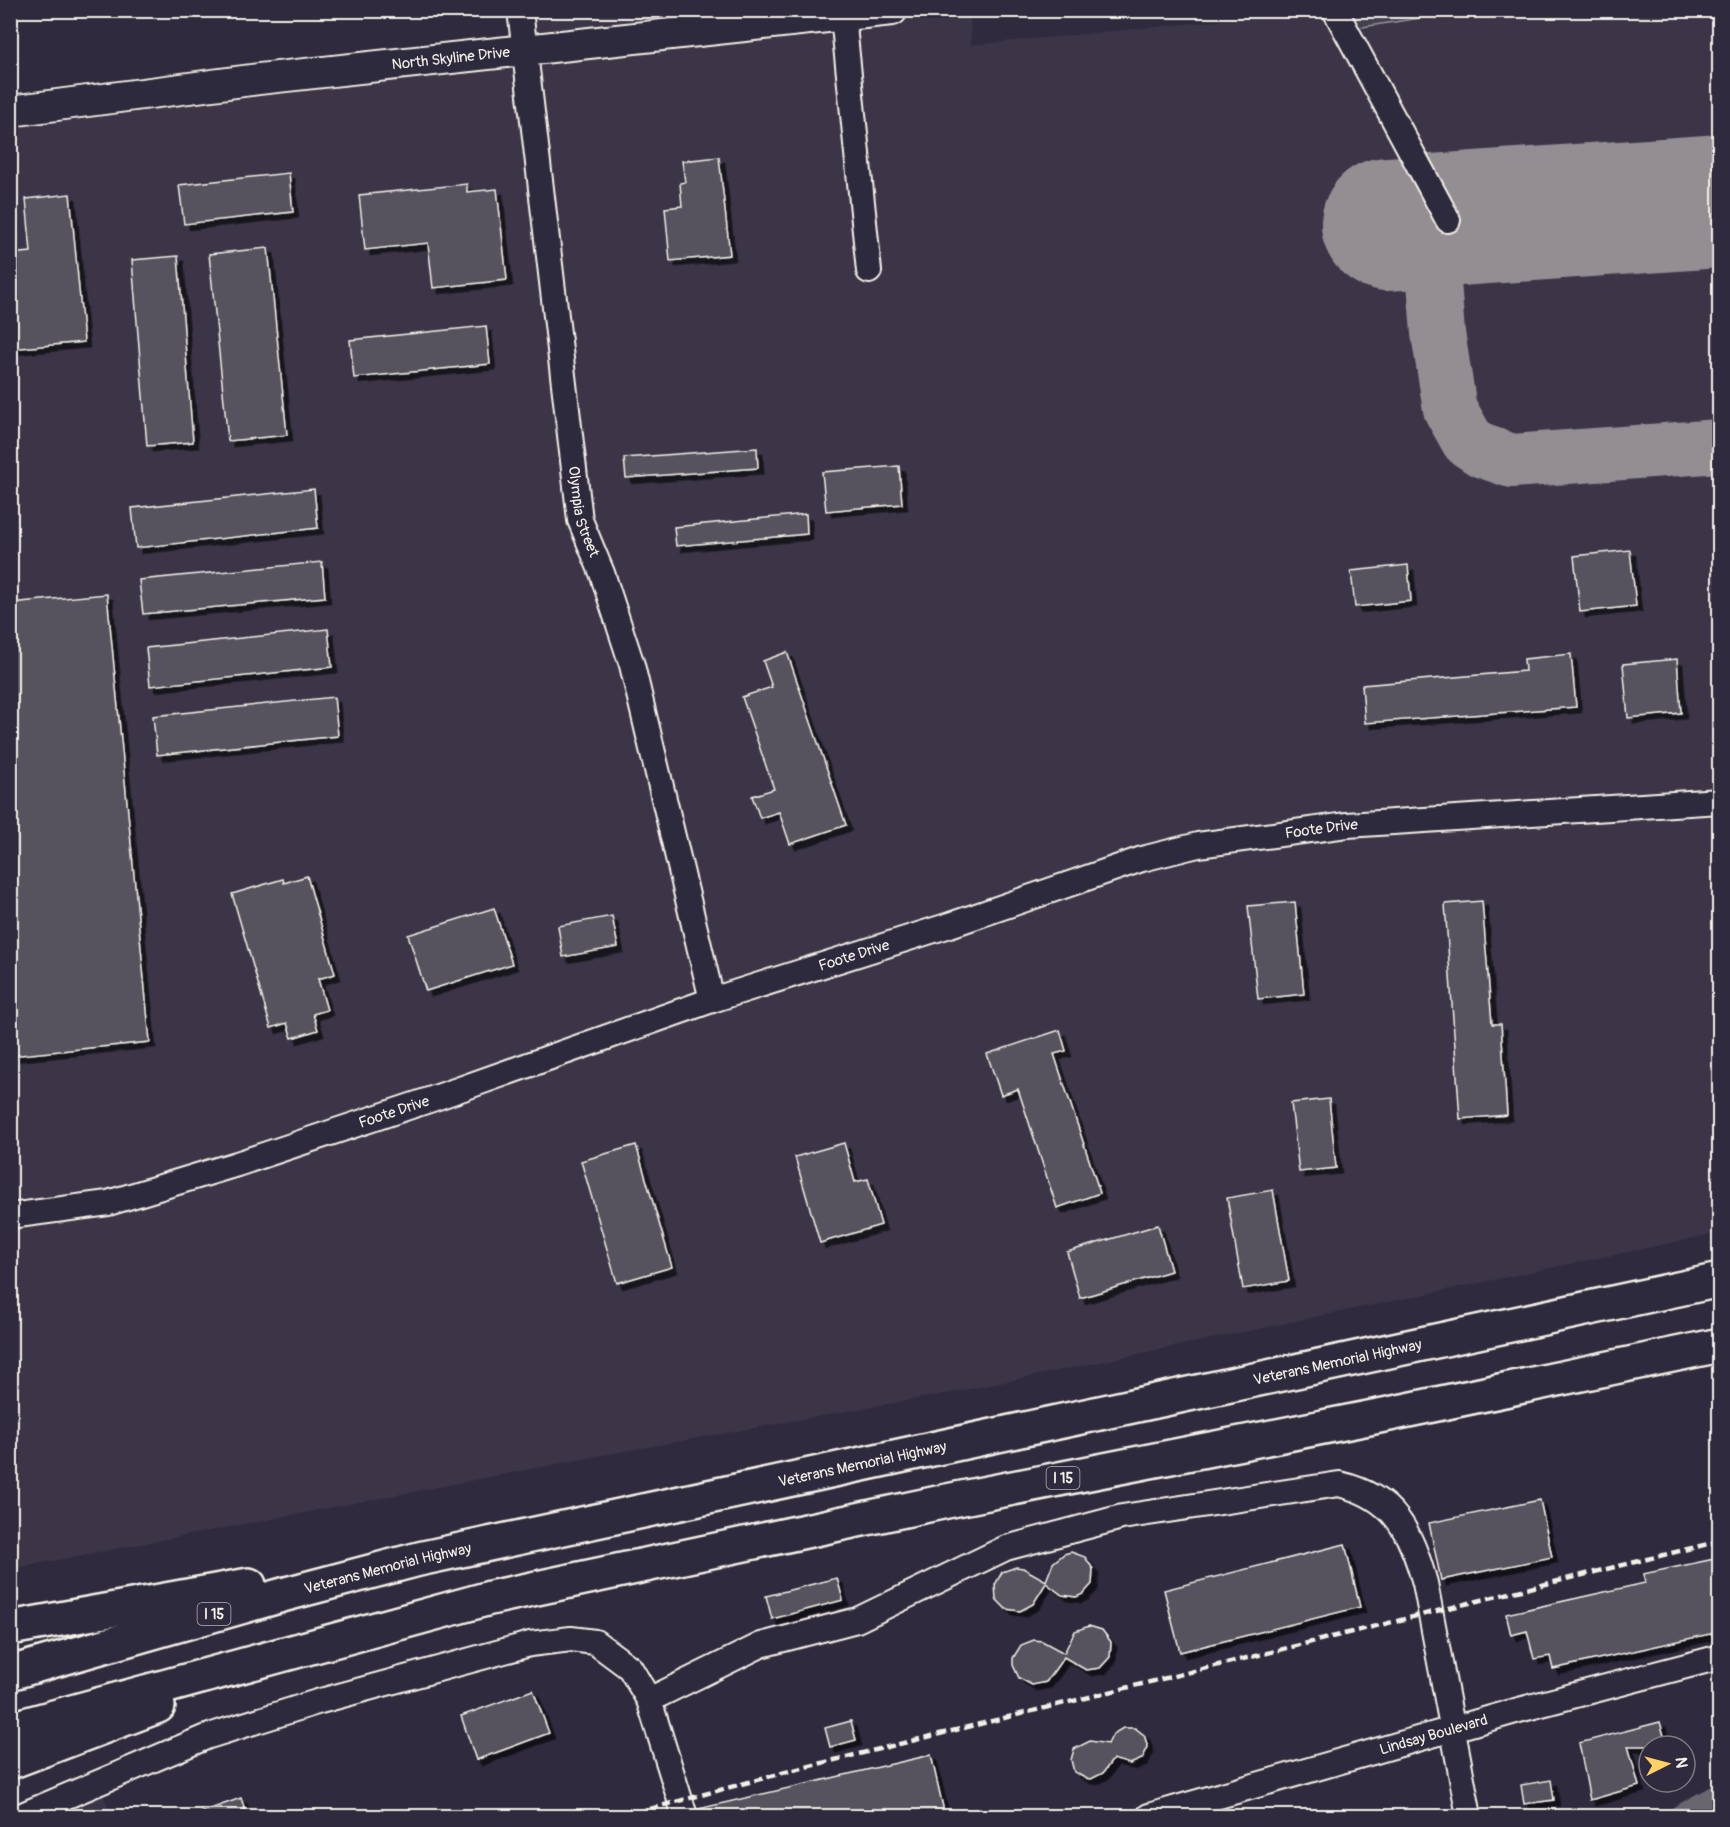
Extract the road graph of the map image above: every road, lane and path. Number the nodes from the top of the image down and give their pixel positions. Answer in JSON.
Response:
{"nodes":[{"id":1,"x":520,"y":10,"type":"edge"},
{"id":2,"x":892,"y":10,"type":"edge"},
{"id":3,"x":1335,"y":10,"type":"edge"},
{"id":4,"x":823,"y":15,"type":"edge"},
{"id":5,"x":525,"y":52,"type":"junction"},
{"id":6,"x":10,"y":111,"type":"edge"},
{"id":7,"x":1448,"y":220,"type":"dead end"},
{"id":8,"x":869,"y":271,"type":"dead end"},
{"id":9,"x":1719,"y":801,"type":"edge"},
{"id":10,"x":711,"y":1000,"type":"junction"},
{"id":11,"x":10,"y":1216,"type":"edge"},
{"id":12,"x":1719,"y":1280,"type":"edge"},
{"id":13,"x":1719,"y":1345,"type":"edge"},
{"id":14,"x":419,"y":1559,"type":"junction"},
{"id":15,"x":10,"y":1628,"type":"edge"},
{"id":16,"x":317,"y":1644,"type":"junction"},
{"id":17,"x":1719,"y":1658,"type":"edge"},
{"id":18,"x":10,"y":1673,"type":"edge"},
{"id":19,"x":650,"y":1700,"type":"junction"},
{"id":20,"x":10,"y":1728,"type":"edge"},
{"id":21,"x":1452,"y":1730,"type":"junction"},
{"id":22,"x":10,"y":1762,"type":"edge"},
{"id":23,"x":1191,"y":1811,"type":"edge"},
{"id":24,"x":20,"y":1816,"type":"edge"},
{"id":25,"x":685,"y":1816,"type":"edge"},
{"id":26,"x":1149,"y":1816,"type":"edge"},
{"id":27,"x":1468,"y":1816,"type":"edge"}],
"edges":[{"from":1,"to":5,"type":"street","name":"Olympia Street"},
{"from":2,"to":4,"type":"main road","name":"North Skyline Drive"},
{"from":3,"to":7,"type":"street"},
{"from":4,"to":5,"type":"main road","name":"North Skyline Drive"},
{"from":4,"to":8,"type":"street"},
{"from":5,"to":6,"type":"main road","name":"North Skyline Drive"},
{"from":5,"to":10,"type":"street","name":"Olympia Street"},
{"from":9,"to":10,"type":"street","name":"Foote Drive"},
{"from":10,"to":11,"type":"street","name":"Foote Drive"},
{"from":12,"to":14,"type":"highway","name":"Veterans Memorial Highway","number":"I 15"},
{"from":13,"to":16,"type":"highway","number":"I 15"},
{"from":14,"to":15,"type":"highway"},
{"from":14,"to":18,"type":"highway","name":"Veterans Memorial Highway","number":"I 15"},
{"from":16,"to":20,"type":"highway","number":"I 15"},
{"from":16,"to":22,"type":"highway"},
{"from":17,"to":21,"type":"street","name":"Lindsay Boulevard"},
{"from":19,"to":21,"type":"street"},
{"from":19,"to":24,"type":"street"},
{"from":19,"to":25,"type":"street"},
{"from":21,"to":23,"type":"street","name":"Lindsay Boulevard"},
{"from":21,"to":27,"type":"street"},
{"from":23,"to":26,"type":"street","name":"Lindsay Boulevard"}]}
